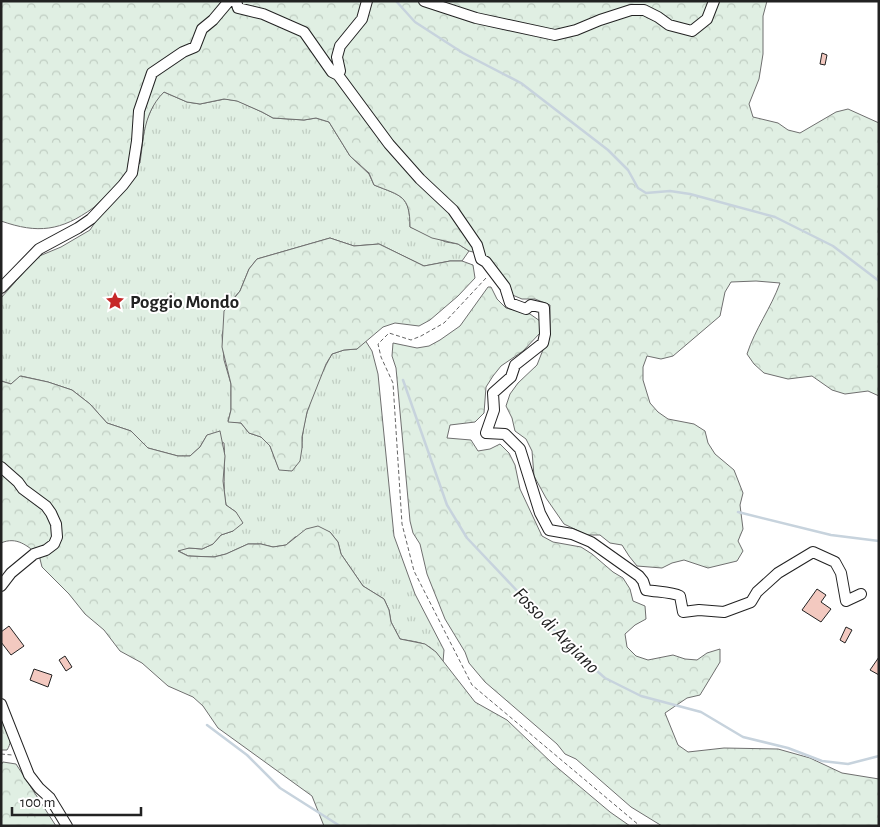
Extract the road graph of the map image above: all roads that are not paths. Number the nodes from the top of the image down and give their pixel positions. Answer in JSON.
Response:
{"nodes":[{"id":1,"x":229,"y":1,"type":"edge"},
{"id":2,"x":236,"y":1,"type":"edge"},
{"id":3,"x":367,"y":1,"type":"edge"},
{"id":4,"x":424,"y":1,"type":"edge"},
{"id":5,"x":714,"y":1,"type":"edge"},
{"id":6,"x":338,"y":75,"type":"junction"},
{"id":7,"x":1,"y":288,"type":"edge"},
{"id":8,"x":1,"y":468,"type":"edge"},
{"id":9,"x":1,"y":586,"type":"edge"},
{"id":10,"x":861,"y":594,"type":"dead end"},
{"id":11,"x":1,"y":704,"type":"edge"},
{"id":12,"x":66,"y":826,"type":"edge"}],
"edges":[{"from":1,"to":7,"type":"street"},
{"from":2,"to":6,"type":"street"},
{"from":3,"to":6,"type":"street"},
{"from":4,"to":5,"type":"street"},
{"from":6,"to":10,"type":"street"},
{"from":8,"to":9,"type":"street"},
{"from":11,"to":12,"type":"street"}]}
